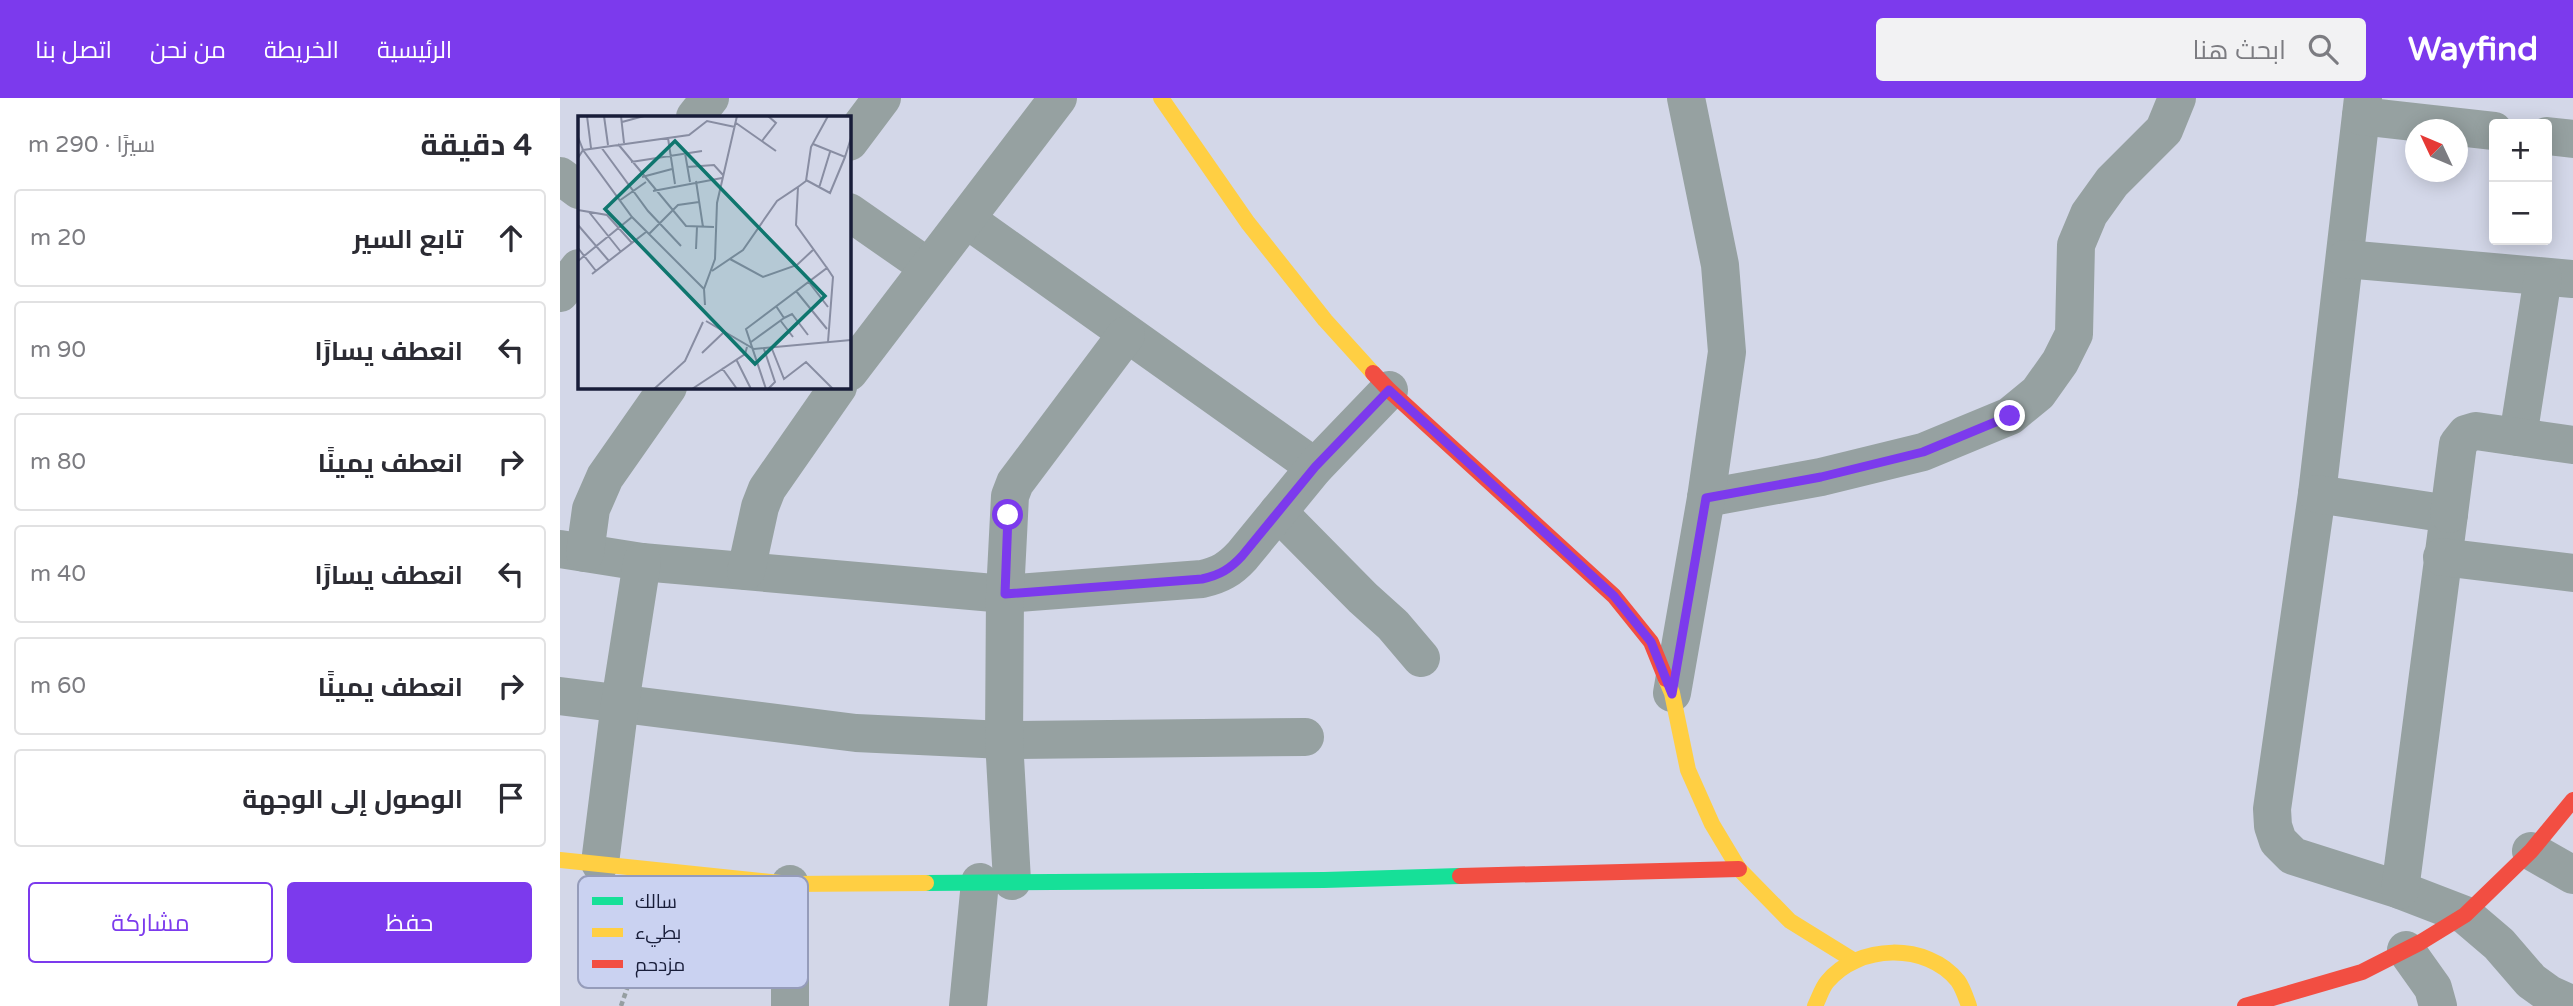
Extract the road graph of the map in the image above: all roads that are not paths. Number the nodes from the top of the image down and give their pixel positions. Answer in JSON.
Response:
{"nodes":[{"id":1,"x":882,"y":98,"type":"edge"},
{"id":2,"x":1058,"y":98,"type":"edge"},
{"id":3,"x":1161,"y":98,"type":"edge"},
{"id":4,"x":1686,"y":98,"type":"edge"},
{"id":5,"x":2177,"y":98,"type":"edge"},
{"id":6,"x":2362,"y":107,"type":"edge"},
{"id":7,"x":2489,"y":130,"type":"edge"},
{"id":8,"x":2552,"y":137,"type":"edge"},
{"id":9,"x":2573,"y":139,"type":"edge"},
{"id":10,"x":850,"y":141,"type":"edge"},
{"id":11,"x":560,"y":176,"type":"edge"},
{"id":12,"x":578,"y":189,"type":"edge"},
{"id":13,"x":850,"y":213,"type":"edge"},
{"id":14,"x":966,"y":219,"type":"junction"},
{"id":15,"x":2345,"y":259,"type":"junction"},
{"id":16,"x":928,"y":267,"type":"junction"},
{"id":17,"x":578,"y":269,"type":"edge"},
{"id":18,"x":2558,"y":278,"type":"edge"},
{"id":19,"x":560,"y":293,"type":"edge"},
{"id":20,"x":1126,"y":335,"type":"junction"},
{"id":21,"x":850,"y":371,"type":"edge"},
{"id":22,"x":667,"y":388,"type":"edge"},
{"id":23,"x":837,"y":388,"type":"edge"},
{"id":24,"x":1389,"y":390,"type":"junction"},
{"id":25,"x":2518,"y":437,"type":"junction"},
{"id":26,"x":2573,"y":445,"type":"edge"},
{"id":27,"x":1315,"y":467,"type":"junction"},
{"id":28,"x":2317,"y":494,"type":"junction"},
{"id":29,"x":1706,"y":498,"type":"junction"},
{"id":30,"x":1279,"y":512,"type":"junction"},
{"id":31,"x":2449,"y":514,"type":"junction"},
{"id":32,"x":572,"y":551,"type":"edge"},
{"id":33,"x":2442,"y":557,"type":"junction"},
{"id":34,"x":642,"y":562,"type":"junction"},
{"id":35,"x":746,"y":571,"type":"junction"},
{"id":36,"x":2573,"y":573,"type":"edge"},
{"id":37,"x":1005,"y":594,"type":"junction"},
{"id":38,"x":1421,"y":658,"type":"dead end"},
{"id":39,"x":1672,"y":694,"type":"junction"},
{"id":40,"x":560,"y":696,"type":"edge"},
{"id":41,"x":620,"y":703,"type":"junction"},
{"id":42,"x":1305,"y":737,"type":"dead end"},
{"id":43,"x":1004,"y":740,"type":"junction"},
{"id":44,"x":2573,"y":800,"type":"edge"},
{"id":45,"x":2531,"y":851,"type":"junction"},
{"id":46,"x":560,"y":860,"type":"edge"},
{"id":47,"x":600,"y":863,"type":"junction"},
{"id":48,"x":1739,"y":869,"type":"junction"},
{"id":49,"x":2573,"y":875,"type":"edge"},
{"id":50,"x":718,"y":876,"type":"edge"},
{"id":51,"x":996,"y":881,"type":"junction"},
{"id":52,"x":808,"y":884,"type":"edge"},
{"id":53,"x":2399,"y":890,"type":"junction"},
{"id":54,"x":2465,"y":915,"type":"junction"},
{"id":55,"x":1790,"y":921,"type":"junction"},
{"id":56,"x":1799,"y":946,"type":"dead end"},
{"id":57,"x":2406,"y":950,"type":"junction"},
{"id":58,"x":1853,"y":960,"type":"junction"},
{"id":59,"x":1808,"y":972,"type":"dead end"},
{"id":60,"x":790,"y":988,"type":"edge"},
{"id":61,"x":1816,"y":1002,"type":"edge"},
{"id":62,"x":2573,"y":1005,"type":"edge"},
{"id":63,"x":790,"y":1006,"type":"edge"},
{"id":64,"x":968,"y":1006,"type":"edge"},
{"id":65,"x":1969,"y":1006,"type":"edge"},
{"id":66,"x":2245,"y":1006,"type":"edge"},
{"id":67,"x":2438,"y":1006,"type":"edge"}],
"edges":[{"from":1,"to":10,"type":"street"},
{"from":2,"to":14,"type":"street"},
{"from":3,"to":24,"type":"street"},
{"from":4,"to":29,"type":"street"},
{"from":5,"to":29,"type":"street"},
{"from":6,"to":7,"type":"street"},
{"from":6,"to":15,"type":"street"},
{"from":8,"to":9,"type":"street"},
{"from":11,"to":12,"type":"street"},
{"from":13,"to":16,"type":"street"},
{"from":14,"to":16,"type":"street"},
{"from":14,"to":20,"type":"street"},
{"from":15,"to":18,"type":"street"},
{"from":15,"to":28,"type":"street"},
{"from":16,"to":21,"type":"street"},
{"from":17,"to":19,"type":"street"},
{"from":18,"to":25,"type":"street"},
{"from":20,"to":27,"type":"street"},
{"from":20,"to":37,"type":"street"},
{"from":22,"to":32,"type":"street"},
{"from":23,"to":35,"type":"street"},
{"from":24,"to":27,"type":"street"},
{"from":24,"to":39,"type":"street"},
{"from":25,"to":26,"type":"street"},
{"from":25,"to":31,"type":"street"},
{"from":27,"to":30,"type":"street"},
{"from":28,"to":31,"type":"street"},
{"from":28,"to":53,"type":"street"},
{"from":29,"to":39,"type":"street"},
{"from":30,"to":37,"type":"street"},
{"from":30,"to":38,"type":"street"},
{"from":31,"to":33,"type":"street"},
{"from":32,"to":34,"type":"street"},
{"from":33,"to":36,"type":"street"},
{"from":33,"to":53,"type":"street"},
{"from":34,"to":35,"type":"street"},
{"from":34,"to":41,"type":"street"},
{"from":35,"to":37,"type":"street"},
{"from":37,"to":43,"type":"street"},
{"from":39,"to":48,"type":"street"},
{"from":40,"to":41,"type":"street"},
{"from":41,"to":43,"type":"street"},
{"from":41,"to":47,"type":"street"},
{"from":42,"to":43,"type":"street"},
{"from":43,"to":51,"type":"street"},
{"from":44,"to":45,"type":"street"},
{"from":45,"to":49,"type":"street"},
{"from":45,"to":54,"type":"street"},
{"from":46,"to":47,"type":"street"},
{"from":47,"to":50,"type":"street"},
{"from":48,"to":51,"type":"street"},
{"from":48,"to":55,"type":"street"},
{"from":51,"to":52,"type":"street"},
{"from":51,"to":64,"type":"street"},
{"from":53,"to":54,"type":"street"},
{"from":54,"to":57,"type":"street"},
{"from":54,"to":62,"type":"street"},
{"from":55,"to":56,"type":"street"},
{"from":55,"to":58,"type":"street"},
{"from":57,"to":66,"type":"street"},
{"from":57,"to":67,"type":"street"},
{"from":58,"to":61,"type":"street"},
{"from":58,"to":65,"type":"street"},
{"from":59,"to":61,"type":"street"},
{"from":60,"to":63,"type":"street"}]}
